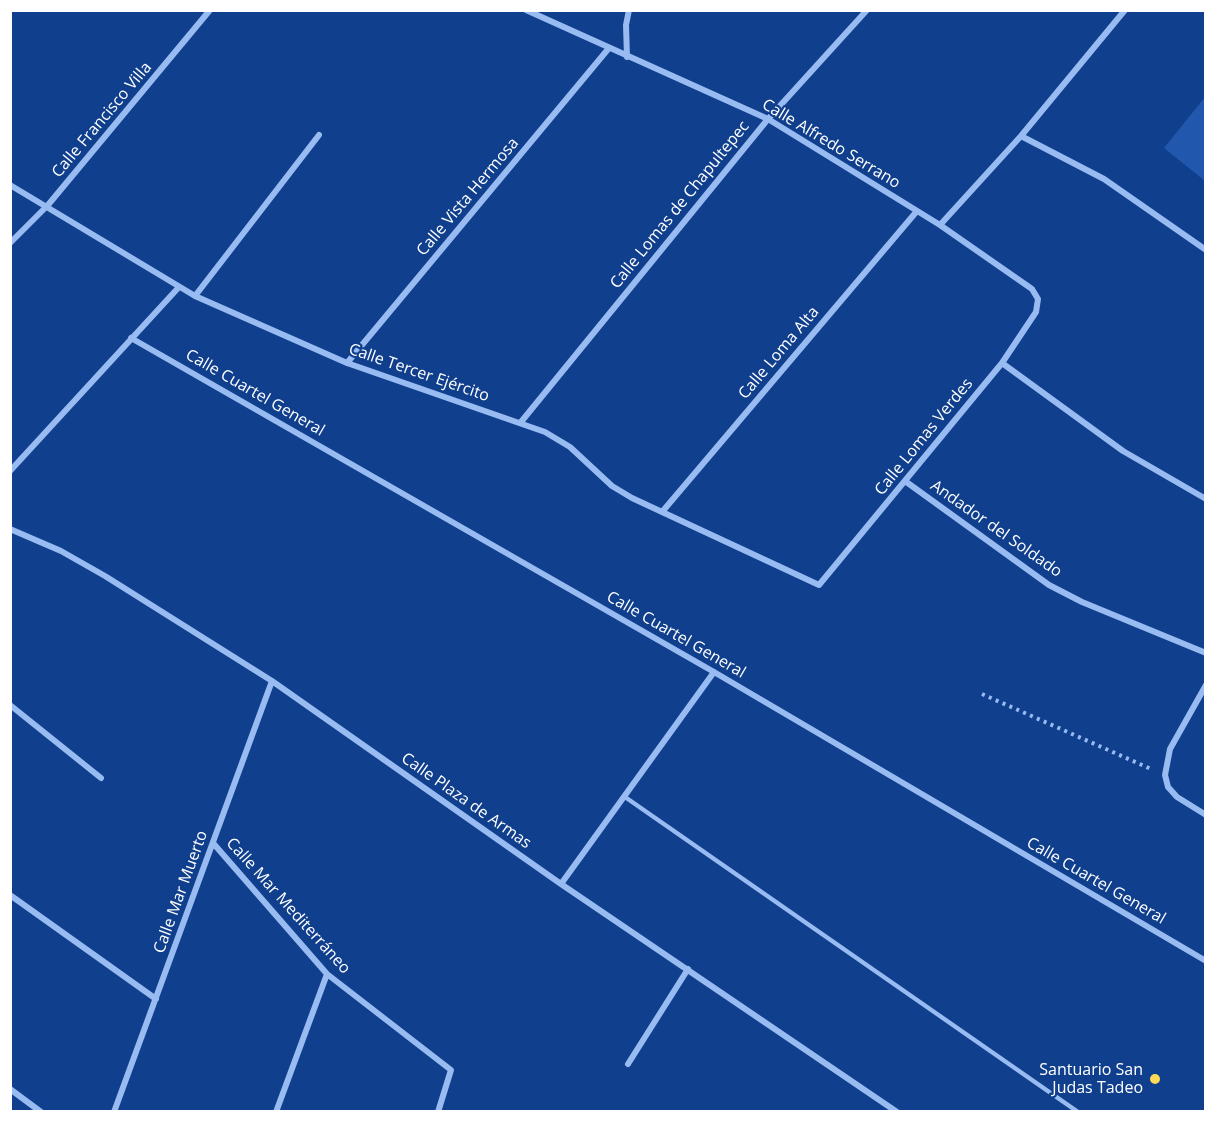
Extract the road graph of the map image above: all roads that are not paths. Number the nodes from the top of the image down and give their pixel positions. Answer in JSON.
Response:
{"nodes":[{"id":1,"x":210,"y":10,"type":"edge"},
{"id":2,"x":526,"y":10,"type":"edge"},
{"id":3,"x":629,"y":10,"type":"edge"},
{"id":4,"x":867,"y":10,"type":"edge"},
{"id":5,"x":1125,"y":10,"type":"edge"},
{"id":6,"x":609,"y":48,"type":"junction"},
{"id":7,"x":627,"y":57,"type":"junction"},
{"id":8,"x":768,"y":119,"type":"junction"},
{"id":9,"x":319,"y":135,"type":"dead end"},
{"id":10,"x":1022,"y":135,"type":"junction"},
{"id":11,"x":10,"y":184,"type":"edge"},
{"id":12,"x":48,"y":205,"type":"junction"},
{"id":13,"x":917,"y":212,"type":"junction"},
{"id":14,"x":940,"y":225,"type":"junction"},
{"id":15,"x":10,"y":243,"type":"edge"},
{"id":16,"x":1206,"y":250,"type":"edge"},
{"id":17,"x":179,"y":287,"type":"junction"},
{"id":18,"x":195,"y":296,"type":"junction"},
{"id":19,"x":1038,"y":299,"type":"joint"},
{"id":20,"x":131,"y":338,"type":"junction"},
{"id":21,"x":347,"y":363,"type":"junction"},
{"id":22,"x":1002,"y":363,"type":"junction"},
{"id":23,"x":521,"y":422,"type":"junction"},
{"id":24,"x":10,"y":471,"type":"edge"},
{"id":25,"x":905,"y":481,"type":"junction"},
{"id":26,"x":1206,"y":499,"type":"edge"},
{"id":27,"x":662,"y":512,"type":"junction"},
{"id":28,"x":10,"y":529,"type":"edge"},
{"id":29,"x":819,"y":585,"type":"joint"},
{"id":30,"x":1206,"y":653,"type":"edge"},
{"id":31,"x":714,"y":672,"type":"junction"},
{"id":32,"x":272,"y":681,"type":"junction"},
{"id":33,"x":1206,"y":685,"type":"edge"},
{"id":34,"x":11,"y":705,"type":"edge"},
{"id":35,"x":101,"y":778,"type":"dead end"},
{"id":36,"x":625,"y":798,"type":"junction"},
{"id":37,"x":1206,"y":815,"type":"edge"},
{"id":38,"x":213,"y":843,"type":"junction"},
{"id":39,"x":561,"y":884,"type":"junction"},
{"id":40,"x":10,"y":895,"type":"edge"},
{"id":41,"x":1206,"y":961,"type":"edge"},
{"id":42,"x":688,"y":969,"type":"junction"},
{"id":43,"x":327,"y":974,"type":"junction"},
{"id":44,"x":156,"y":999,"type":"junction"},
{"id":45,"x":628,"y":1064,"type":"dead end"},
{"id":46,"x":10,"y":1089,"type":"edge"},
{"id":47,"x":41,"y":1112,"type":"edge"},
{"id":48,"x":114,"y":1112,"type":"edge"},
{"id":49,"x":276,"y":1112,"type":"edge"},
{"id":50,"x":438,"y":1112,"type":"edge"},
{"id":51,"x":897,"y":1112,"type":"edge"},
{"id":52,"x":1078,"y":1112,"type":"edge"}],
"edges":[{"from":1,"to":12,"type":"street","name":"Calle Francisco Villa"},
{"from":2,"to":6,"type":"street","name":"Calle Alfredo Serrano"},
{"from":3,"to":7,"type":"street"},
{"from":4,"to":8,"type":"street","name":"Calle Lomas de Chapultepec"},
{"from":5,"to":10,"type":"street"},
{"from":6,"to":7,"type":"street","name":"Calle Alfredo Serrano"},
{"from":6,"to":21,"type":"street","name":"Calle Vista Hermosa"},
{"from":7,"to":8,"type":"street","name":"Calle Alfredo Serrano"},
{"from":8,"to":13,"type":"street","name":"Calle Alfredo Serrano"},
{"from":8,"to":23,"type":"street","name":"Calle Lomas de Chapultepec"},
{"from":9,"to":18,"type":"street"},
{"from":10,"to":14,"type":"street"},
{"from":10,"to":16,"type":"street"},
{"from":11,"to":12,"type":"street","name":"Calle Tercer Ejército"},
{"from":12,"to":15,"type":"street","name":"Calle Francisco Villa"},
{"from":12,"to":17,"type":"street","name":"Calle Tercer Ejército"},
{"from":13,"to":14,"type":"street","name":"Calle Alfredo Serrano"},
{"from":13,"to":27,"type":"street","name":"Calle Loma Alta"},
{"from":14,"to":19,"type":"street","name":"Calle Alfredo Serrano"},
{"from":17,"to":18,"type":"street","name":"Calle Tercer Ejército"},
{"from":17,"to":20,"type":"street"},
{"from":18,"to":21,"type":"street","name":"Calle Tercer Ejército"},
{"from":19,"to":22,"type":"street","name":"Calle Lomas Verdes"},
{"from":20,"to":24,"type":"street"},
{"from":20,"to":31,"type":"street","name":"Calle Cuartel General"},
{"from":21,"to":23,"type":"street","name":"Calle Tercer Ejército"},
{"from":22,"to":25,"type":"street","name":"Calle Lomas Verdes"},
{"from":22,"to":26,"type":"street"},
{"from":23,"to":27,"type":"street","name":"Calle Tercer Ejército"},
{"from":25,"to":29,"type":"street","name":"Calle Lomas Verdes"},
{"from":25,"to":30,"type":"street","name":"Andador del Soldado"},
{"from":27,"to":29,"type":"street","name":"Calle Tercer Ejército"},
{"from":28,"to":32,"type":"street","name":"Calle Plaza de Armas"},
{"from":31,"to":36,"type":"street"},
{"from":31,"to":41,"type":"street","name":"Calle Cuartel General"},
{"from":32,"to":38,"type":"street","name":"Calle Mar Muerto"},
{"from":32,"to":39,"type":"street","name":"Calle Plaza de Armas"},
{"from":33,"to":37,"type":"street"},
{"from":34,"to":35,"type":"street"},
{"from":36,"to":39,"type":"street"},
{"from":36,"to":52,"type":"lane"},
{"from":38,"to":43,"type":"street","name":"Calle Mar Mediterráneo"},
{"from":38,"to":44,"type":"street","name":"Calle Mar Muerto"},
{"from":39,"to":42,"type":"street","name":"Calle Plaza de Armas"},
{"from":40,"to":44,"type":"street"},
{"from":42,"to":45,"type":"street"},
{"from":42,"to":51,"type":"street","name":"Calle Plaza de Armas"},
{"from":43,"to":49,"type":"street"},
{"from":43,"to":50,"type":"street","name":"Calle Mar Mediterráneo"},
{"from":44,"to":48,"type":"street","name":"Calle Mar Muerto"},
{"from":46,"to":47,"type":"street"}]}
